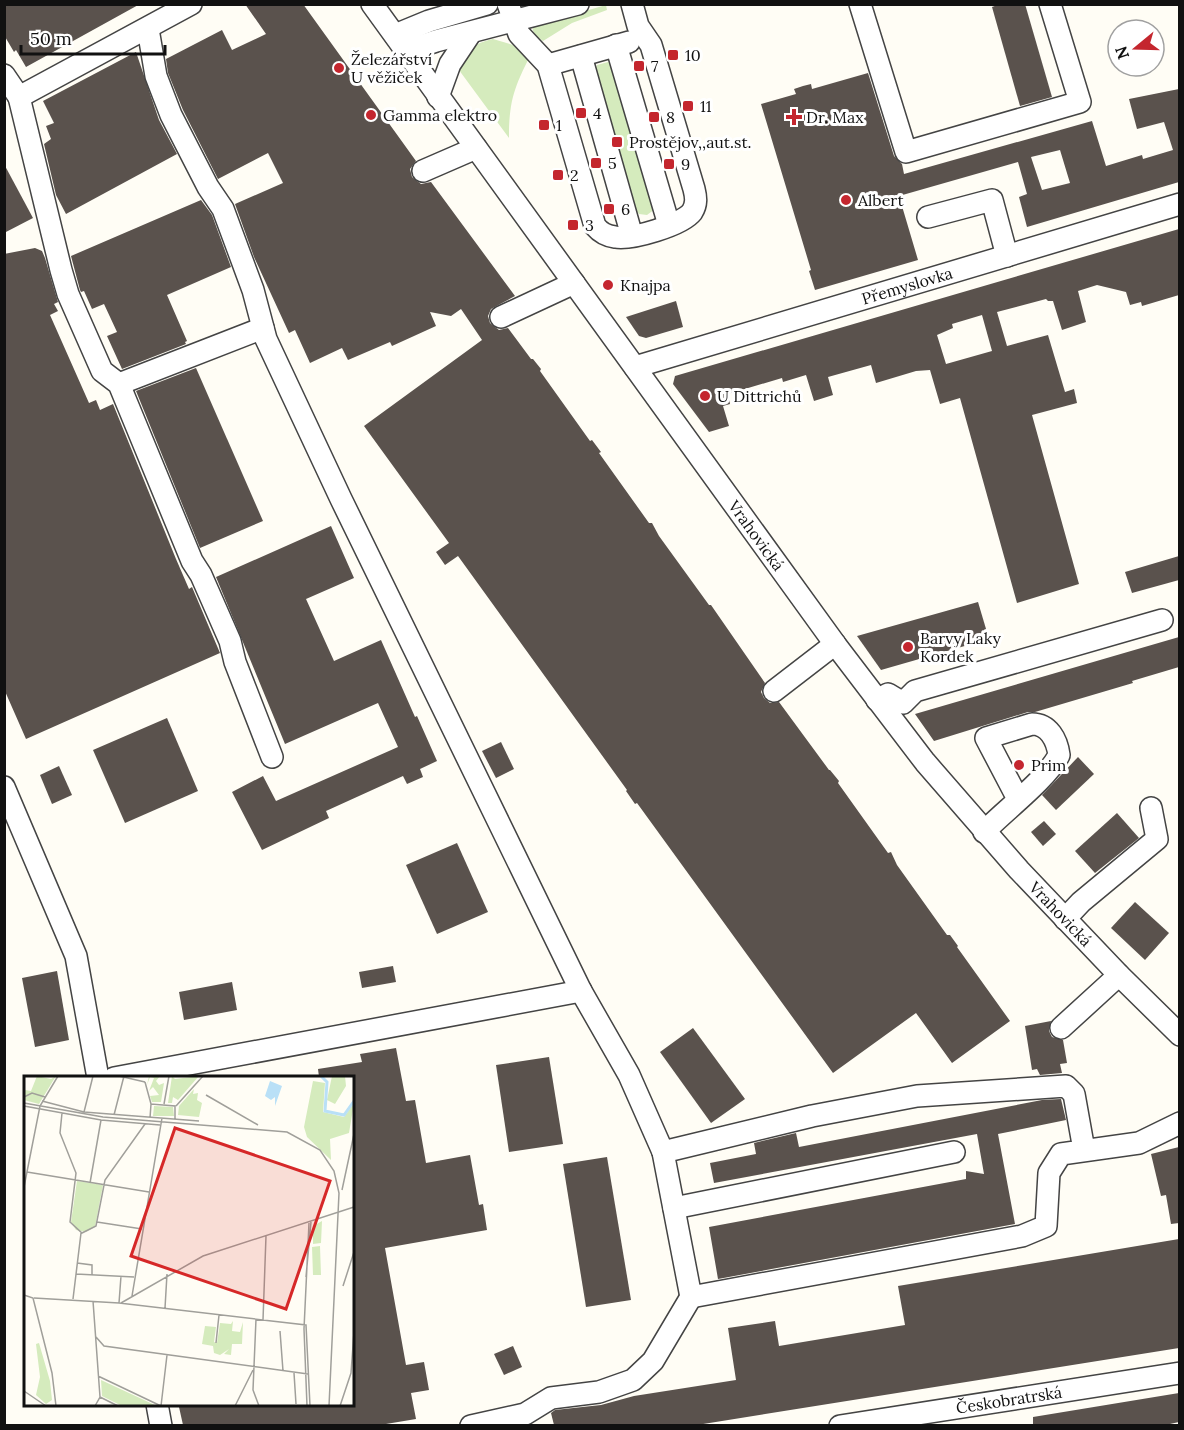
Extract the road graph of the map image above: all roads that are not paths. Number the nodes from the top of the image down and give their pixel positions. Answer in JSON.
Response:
{"nodes":[{"id":1,"x":191,"y":4,"type":"edge"},
{"id":2,"x":372,"y":4,"type":"edge"},
{"id":3,"x":487,"y":4,"type":"edge"},
{"id":4,"x":578,"y":4,"type":"edge"},
{"id":5,"x":632,"y":4,"type":"edge"},
{"id":6,"x":860,"y":4,"type":"edge"},
{"id":7,"x":1050,"y":4,"type":"edge"},
{"id":8,"x":511,"y":13,"type":"edge"},
{"id":9,"x":148,"y":29,"type":"junction"},
{"id":10,"x":470,"y":34,"type":"junction"},
{"id":11,"x":644,"y":37,"type":"junction"},
{"id":12,"x":400,"y":44,"type":"junction"},
{"id":13,"x":616,"y":45,"type":"junction"},
{"id":14,"x":581,"y":56,"type":"junction"},
{"id":15,"x":548,"y":66,"type":"junction"},
{"id":16,"x":4,"y":75,"type":"edge"},
{"id":17,"x":19,"y":97,"type":"junction"},
{"id":18,"x":438,"y":97,"type":"junction"},
{"id":19,"x":476,"y":148,"type":"junction"},
{"id":20,"x":423,"y":171,"type":"dead end"},
{"id":21,"x":1179,"y":204,"type":"edge"},
{"id":22,"x":928,"y":217,"type":"dead end"},
{"id":23,"x":669,"y":225,"type":"junction"},
{"id":24,"x":632,"y":236,"type":"junction"},
{"id":25,"x":1007,"y":256,"type":"junction"},
{"id":26,"x":574,"y":283,"type":"junction"},
{"id":27,"x":501,"y":317,"type":"dead end"},
{"id":28,"x":263,"y":328,"type":"junction"},
{"id":29,"x":635,"y":367,"type":"junction"},
{"id":30,"x":119,"y":384,"type":"junction"},
{"id":31,"x":1162,"y":620,"type":"dead end"},
{"id":32,"x":835,"y":644,"type":"junction"},
{"id":33,"x":774,"y":691,"type":"dead end"},
{"id":34,"x":877,"y":700,"type":"junction"},
{"id":35,"x":272,"y":757,"type":"dead end"},
{"id":36,"x":4,"y":787,"type":"edge"},
{"id":37,"x":1018,"y":799,"type":"dead end"},
{"id":38,"x":1151,"y":808,"type":"dead end"},
{"id":39,"x":984,"y":832,"type":"junction"},
{"id":40,"x":1065,"y":919,"type":"junction"},
{"id":41,"x":1119,"y":975,"type":"junction"},
{"id":42,"x":581,"y":992,"type":"junction"},
{"id":43,"x":1061,"y":1028,"type":"dead end"},
{"id":44,"x":1179,"y":1035,"type":"edge"},
{"id":45,"x":98,"y":1076,"type":"edge"},
{"id":46,"x":119,"y":1076,"type":"edge"},
{"id":47,"x":1179,"y":1123,"type":"edge"},
{"id":48,"x":1084,"y":1150,"type":"junction"},
{"id":49,"x":663,"y":1152,"type":"junction"},
{"id":50,"x":954,"y":1152,"type":"dead end"},
{"id":51,"x":674,"y":1208,"type":"junction"},
{"id":52,"x":691,"y":1298,"type":"junction"},
{"id":53,"x":1179,"y":1373,"type":"edge"},
{"id":54,"x":157,"y":1406,"type":"edge"},
{"id":55,"x":938,"y":1418,"type":"edge"},
{"id":56,"x":161,"y":1425,"type":"edge"},
{"id":57,"x":471,"y":1425,"type":"edge"},
{"id":58,"x":840,"y":1425,"type":"edge"}],
"edges":[{"from":1,"to":9,"type":"street"},
{"from":2,"to":12,"type":"street","name":"Vrahovická"},
{"from":3,"to":12,"type":"street"},
{"from":4,"to":8,"type":"street"},
{"from":5,"to":11,"type":"street"},
{"from":6,"to":7,"type":"street"},
{"from":8,"to":10,"type":"street"},
{"from":8,"to":15,"type":"street"},
{"from":9,"to":17,"type":"street"},
{"from":9,"to":28,"type":"street"},
{"from":10,"to":12,"type":"street"},
{"from":10,"to":18,"type":"street"},
{"from":11,"to":13,"type":"street"},
{"from":11,"to":23,"type":"street"},
{"from":12,"to":18,"type":"street","name":"Vrahovická"},
{"from":13,"to":14,"type":"street"},
{"from":13,"to":23,"type":"street"},
{"from":14,"to":15,"type":"street"},
{"from":14,"to":24,"type":"street"},
{"from":15,"to":24,"type":"street"},
{"from":16,"to":17,"type":"street"},
{"from":17,"to":30,"type":"street"},
{"from":18,"to":19,"type":"street","name":"Vrahovická"},
{"from":19,"to":20,"type":"street"},
{"from":19,"to":26,"type":"street","name":"Vrahovická"},
{"from":21,"to":25,"type":"street","name":"Přemyslovka"},
{"from":22,"to":25,"type":"street"},
{"from":23,"to":24,"type":"street"},
{"from":25,"to":29,"type":"street","name":"Přemyslovka"},
{"from":26,"to":27,"type":"street"},
{"from":26,"to":29,"type":"street","name":"Vrahovická"},
{"from":28,"to":30,"type":"street"},
{"from":28,"to":42,"type":"street"},
{"from":29,"to":32,"type":"street","name":"Vrahovická"},
{"from":30,"to":35,"type":"street"},
{"from":31,"to":34,"type":"street"},
{"from":32,"to":33,"type":"street"},
{"from":32,"to":34,"type":"street","name":"Vrahovická"},
{"from":34,"to":39,"type":"street","name":"Vrahovická"},
{"from":36,"to":45,"type":"street"},
{"from":37,"to":39,"type":"street"},
{"from":38,"to":40,"type":"street"},
{"from":39,"to":40,"type":"street","name":"Vrahovická"},
{"from":40,"to":41,"type":"street","name":"Vrahovická"},
{"from":41,"to":43,"type":"street"},
{"from":41,"to":44,"type":"street","name":"Vrahovická"},
{"from":42,"to":46,"type":"street"},
{"from":42,"to":49,"type":"street"},
{"from":47,"to":48,"type":"street"},
{"from":48,"to":49,"type":"street"},
{"from":48,"to":52,"type":"street"},
{"from":49,"to":51,"type":"street"},
{"from":50,"to":51,"type":"street"},
{"from":51,"to":52,"type":"street"},
{"from":52,"to":57,"type":"street"},
{"from":53,"to":55,"type":"street","name":"Českobratrská"},
{"from":54,"to":56,"type":"street"},
{"from":55,"to":58,"type":"street","name":"Českobratrská"}]}
